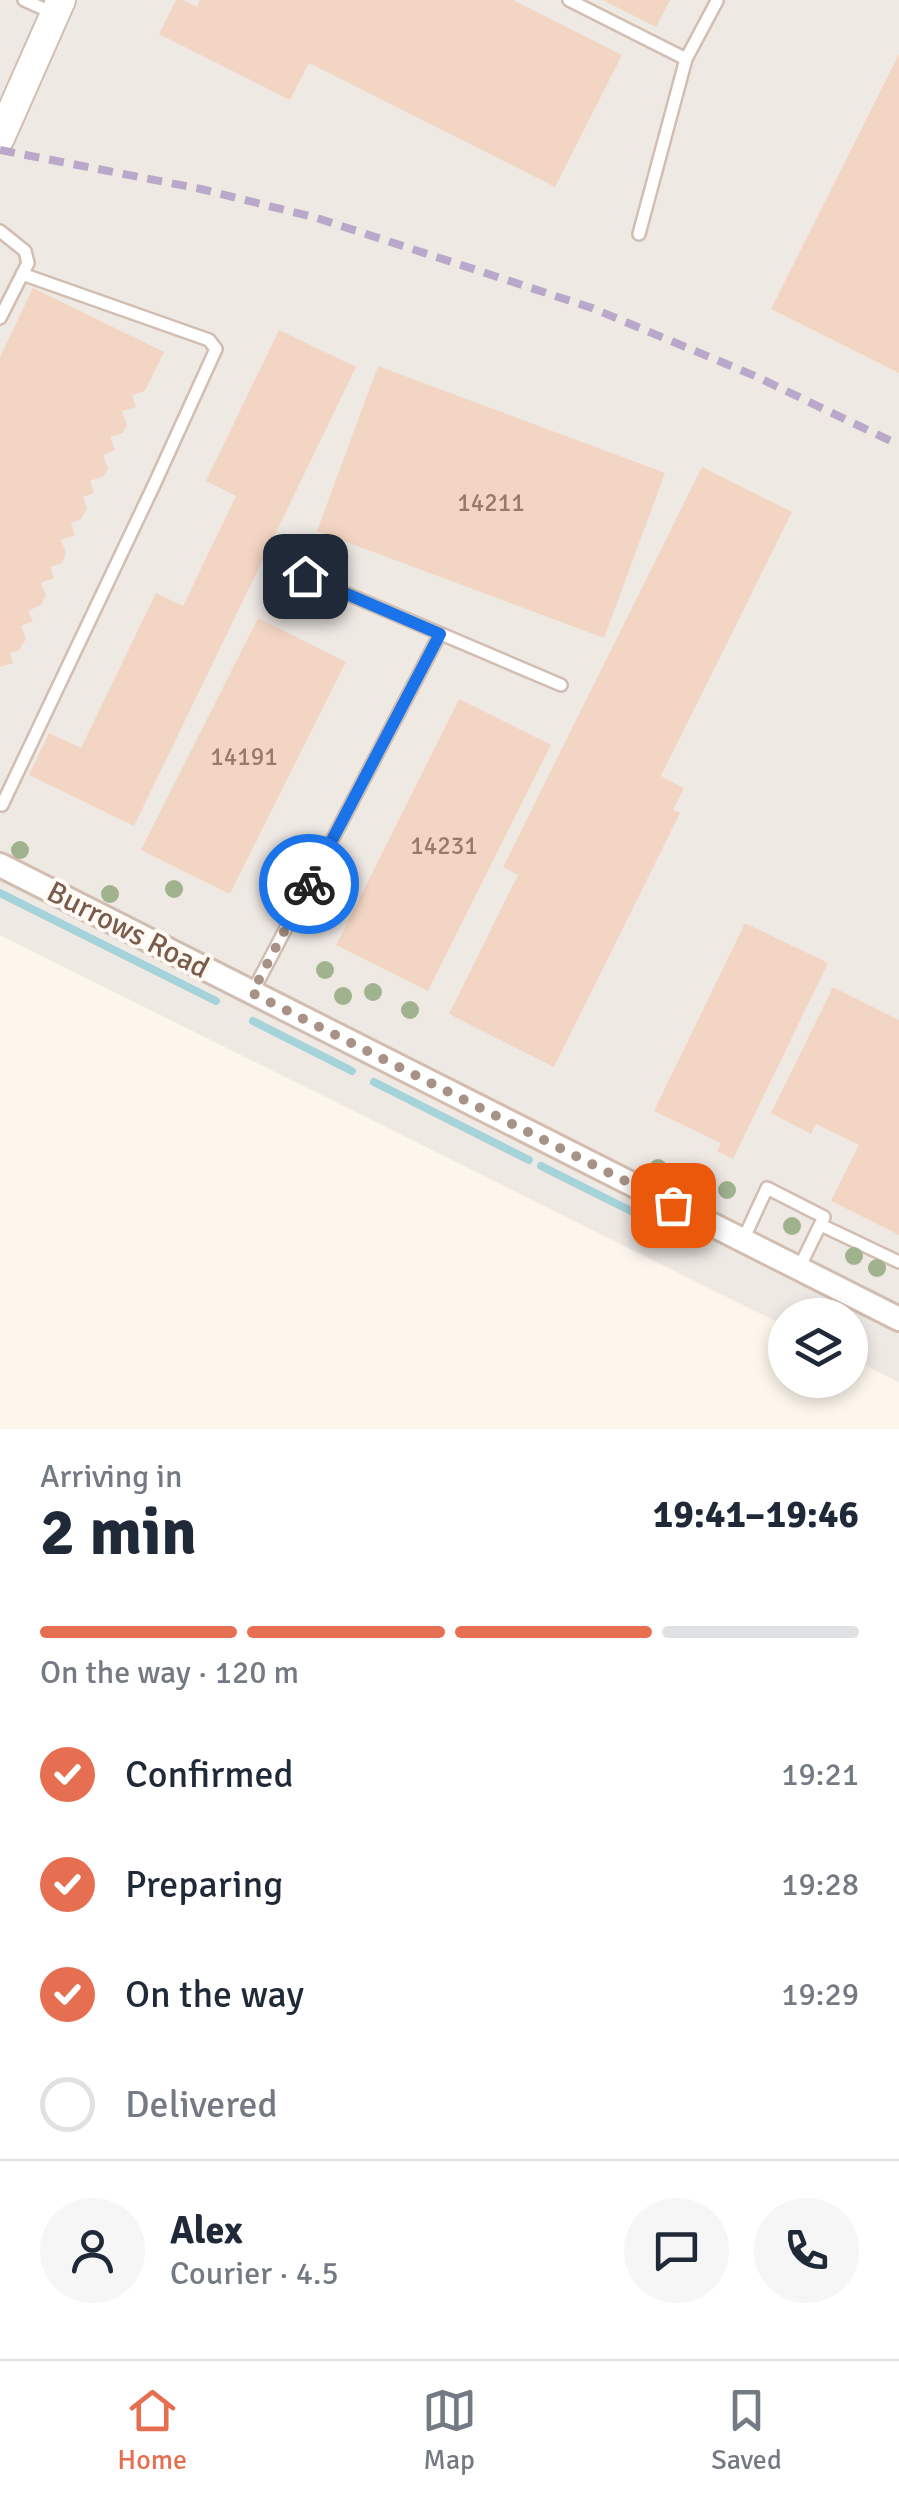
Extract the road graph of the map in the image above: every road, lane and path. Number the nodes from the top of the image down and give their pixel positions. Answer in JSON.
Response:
{"nodes":[{"id":1,"x":24,"y":0,"type":"edge"},
{"id":2,"x":568,"y":0,"type":"edge"},
{"id":3,"x":717,"y":1,"type":"edge"},
{"id":4,"x":58,"y":7,"type":"edge"},
{"id":5,"x":686,"y":59,"type":"junction"},
{"id":6,"x":0,"y":138,"type":"edge"},
{"id":7,"x":0,"y":231,"type":"edge"},
{"id":8,"x":639,"y":234,"type":"dead end"},
{"id":9,"x":22,"y":274,"type":"junction"},
{"id":10,"x":0,"y":318,"type":"edge"},
{"id":11,"x":305,"y":576,"type":"dead end"},
{"id":12,"x":440,"y":634,"type":"junction"},
{"id":13,"x":561,"y":685,"type":"dead end"},
{"id":14,"x":0,"y":806,"type":"edge"},
{"id":15,"x":0,"y":865,"type":"edge"},
{"id":16,"x":252,"y":993,"type":"junction"},
{"id":17,"x":820,"y":1225,"type":"junction"},
{"id":18,"x":743,"y":1240,"type":"junction"},
{"id":19,"x":899,"y":1262,"type":"edge"},
{"id":20,"x":798,"y":1268,"type":"junction"},
{"id":21,"x":899,"y":1318,"type":"edge"}],
"edges":[{"from":1,"to":4,"type":"lane"},
{"from":2,"to":5,"type":"lane"},
{"from":3,"to":5,"type":"lane"},
{"from":4,"to":6,"type":"street"},
{"from":5,"to":8,"type":"lane"},
{"from":7,"to":9,"type":"lane"},
{"from":9,"to":10,"type":"lane"},
{"from":9,"to":14,"type":"lane"},
{"from":11,"to":12,"type":"lane"},
{"from":12,"to":13,"type":"lane"},
{"from":12,"to":16,"type":"lane"},
{"from":15,"to":16,"type":"street","name":"Burrows Road"},
{"from":16,"to":18,"type":"street","name":"Burrows Road"},
{"from":17,"to":18,"type":"lane"},
{"from":17,"to":19,"type":"lane"},
{"from":17,"to":20,"type":"lane"},
{"from":18,"to":20,"type":"street","name":"Burrows Road"},
{"from":20,"to":21,"type":"street","name":"Burrows Road"}]}
